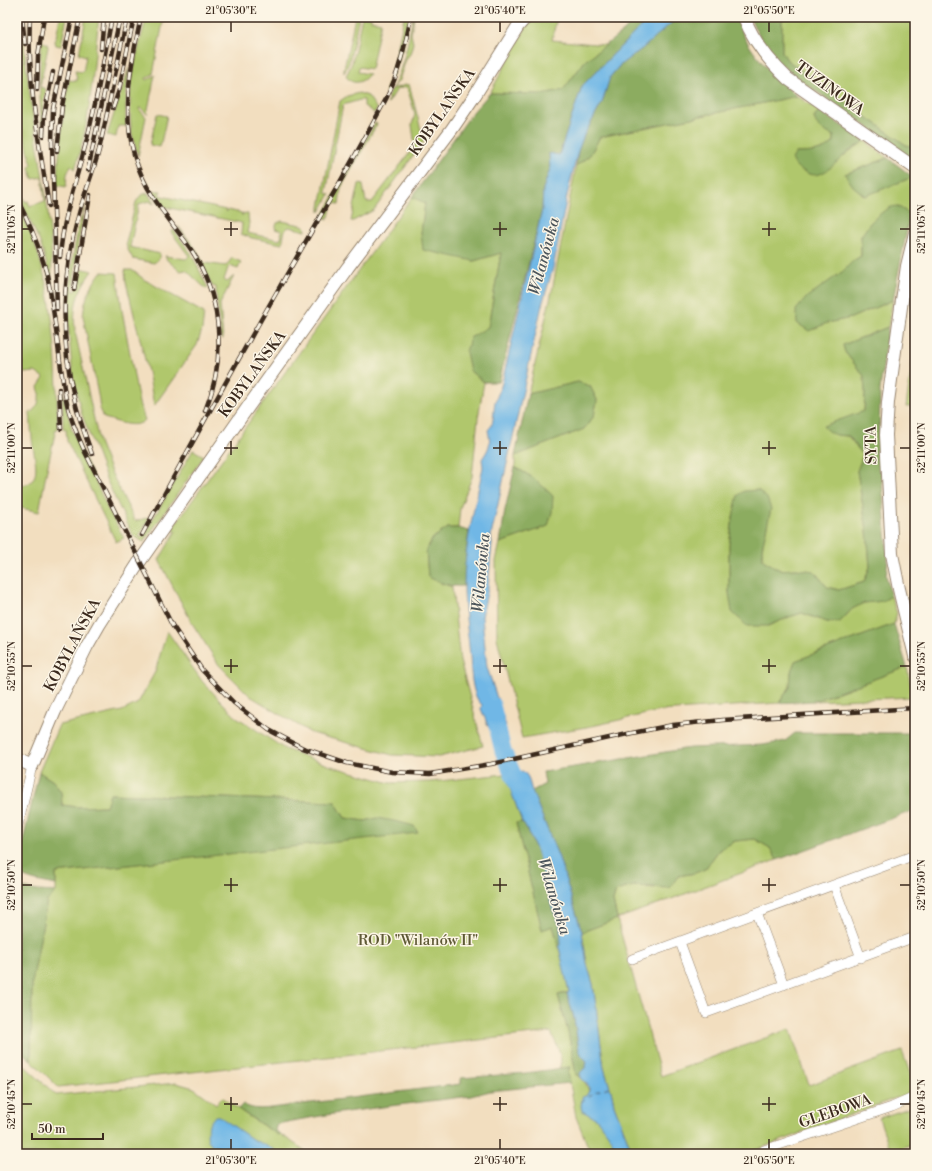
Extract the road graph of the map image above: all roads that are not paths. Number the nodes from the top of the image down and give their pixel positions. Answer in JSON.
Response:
{"nodes":[{"id":1,"x":526,"y":17,"type":"edge"},
{"id":2,"x":744,"y":17,"type":"edge"},
{"id":3,"x":915,"y":168,"type":"edge"},
{"id":4,"x":915,"y":233,"type":"edge"},
{"id":5,"x":915,"y":656,"type":"edge"},
{"id":6,"x":17,"y":759,"type":"edge"},
{"id":7,"x":32,"y":766,"type":"junction"},
{"id":8,"x":17,"y":830,"type":"edge"},
{"id":9,"x":913,"y":856,"type":"edge"},
{"id":10,"x":915,"y":866,"type":"edge"},
{"id":11,"x":834,"y":885,"type":"junction"},
{"id":12,"x":757,"y":913,"type":"junction"},
{"id":13,"x":915,"y":938,"type":"edge"},
{"id":14,"x":680,"y":942,"type":"junction"},
{"id":15,"x":861,"y":958,"type":"junction"},
{"id":16,"x":632,"y":959,"type":"dead end"},
{"id":17,"x":784,"y":985,"type":"junction"},
{"id":18,"x":915,"y":1097,"type":"edge"},
{"id":19,"x":764,"y":1150,"type":"dead end"}],
"edges":[{"from":1,"to":7,"type":"street","name":"KOBYLAŃSKA"},
{"from":2,"to":3,"type":"street","name":"TUZINOWA"},
{"from":4,"to":5,"type":"street","name":"SYTA"},
{"from":6,"to":7,"type":"street"},
{"from":7,"to":8,"type":"street"},
{"from":9,"to":10,"type":"street"},
{"from":9,"to":11,"type":"street"},
{"from":11,"to":12,"type":"street"},
{"from":11,"to":15,"type":"street"},
{"from":12,"to":14,"type":"street"},
{"from":12,"to":17,"type":"street"},
{"from":13,"to":15,"type":"street"},
{"from":14,"to":16,"type":"street"},
{"from":14,"to":17,"type":"street"},
{"from":15,"to":17,"type":"street"},
{"from":18,"to":19,"type":"street","name":"GLEBOWA"}]}
